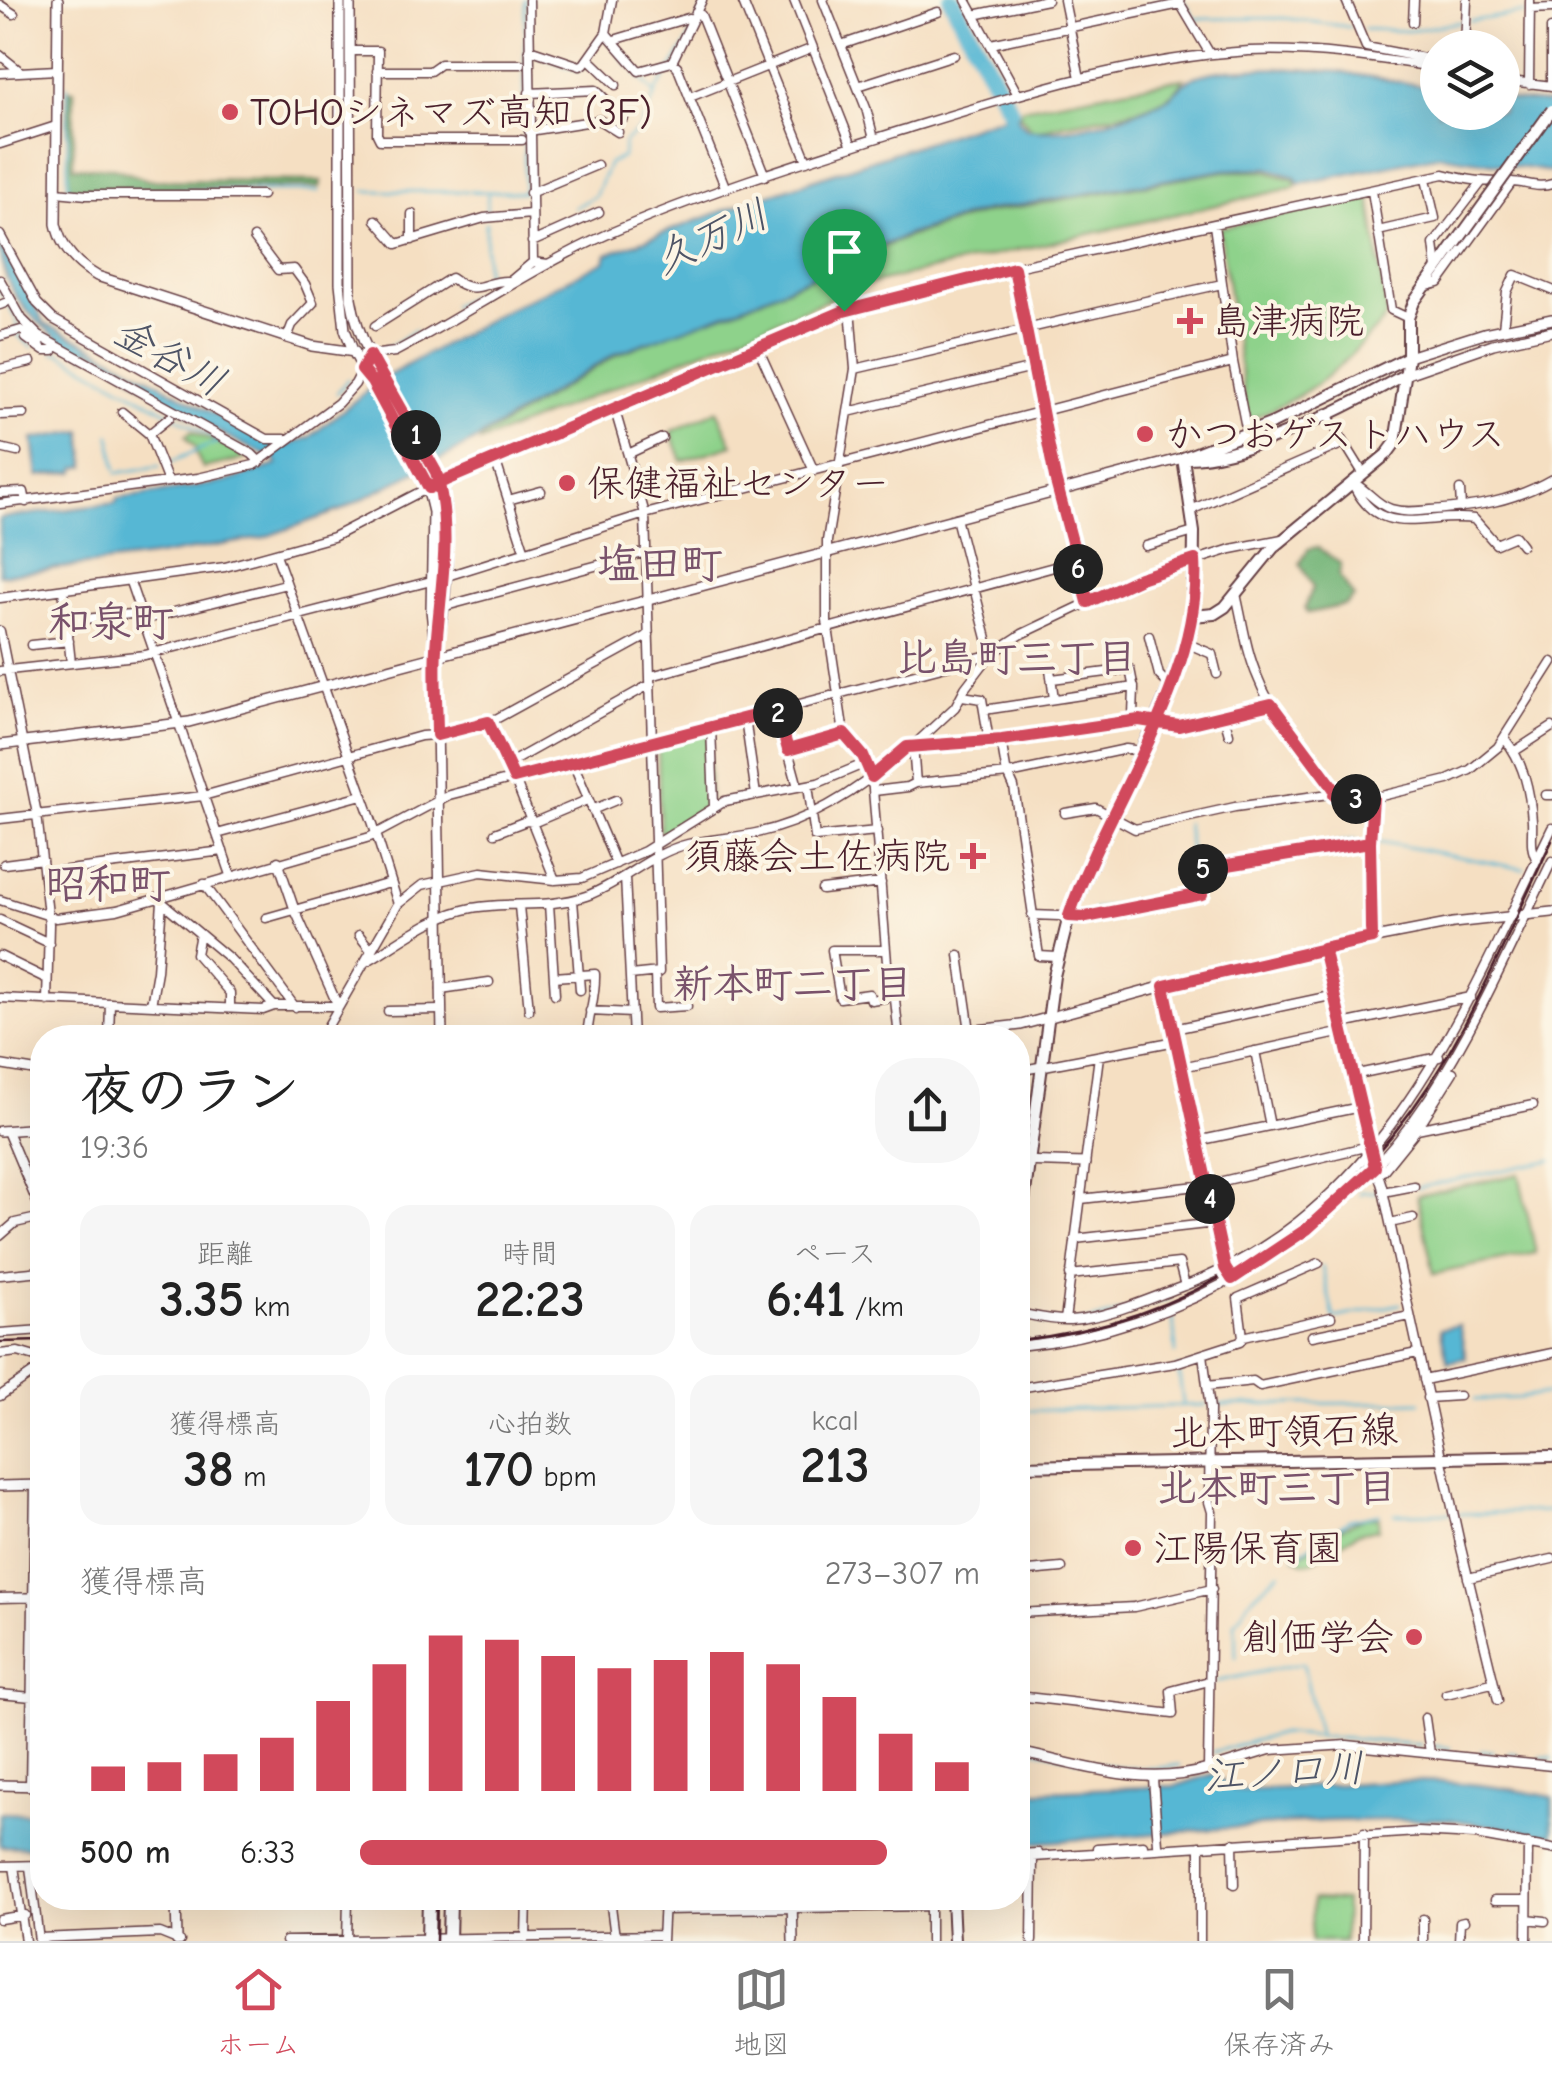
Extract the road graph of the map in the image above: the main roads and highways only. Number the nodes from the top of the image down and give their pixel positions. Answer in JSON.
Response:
{"nodes":[{"id":1,"x":1552,"y":110,"type":"edge"},
{"id":2,"x":1408,"y":356,"type":"junction"},
{"id":3,"x":1404,"y":376,"type":"junction"},
{"id":4,"x":1183,"y":458,"type":"junction"},
{"id":5,"x":1193,"y":616,"type":"junction"},
{"id":6,"x":1030,"y":1124,"type":"edge"},
{"id":7,"x":1552,"y":1456,"type":"edge"},
{"id":8,"x":1030,"y":1466,"type":"edge"},
{"id":9,"x":429,"y":1910,"type":"edge"},
{"id":10,"x":450,"y":1910,"type":"edge"},
{"id":11,"x":953,"y":1910,"type":"edge"},
{"id":12,"x":428,"y":1939,"type":"edge"},
{"id":13,"x":449,"y":1940,"type":"edge"},
{"id":14,"x":954,"y":1941,"type":"edge"}],
"edges":[{"from":1,"to":2,"type":"main road","bridge":true},
{"from":2,"to":3,"type":"main road"},
{"from":2,"to":4,"type":"main road"},
{"from":3,"to":4,"type":"main road"},
{"from":3,"to":5,"type":"main road"},
{"from":4,"to":5,"type":"main road"},
{"from":5,"to":6,"type":"main road"},
{"from":7,"to":8,"type":"main road","name":"北本町領石線"},
{"from":9,"to":12,"type":"highway"},
{"from":10,"to":13,"type":"highway"},
{"from":11,"to":14,"type":"main road"}]}
